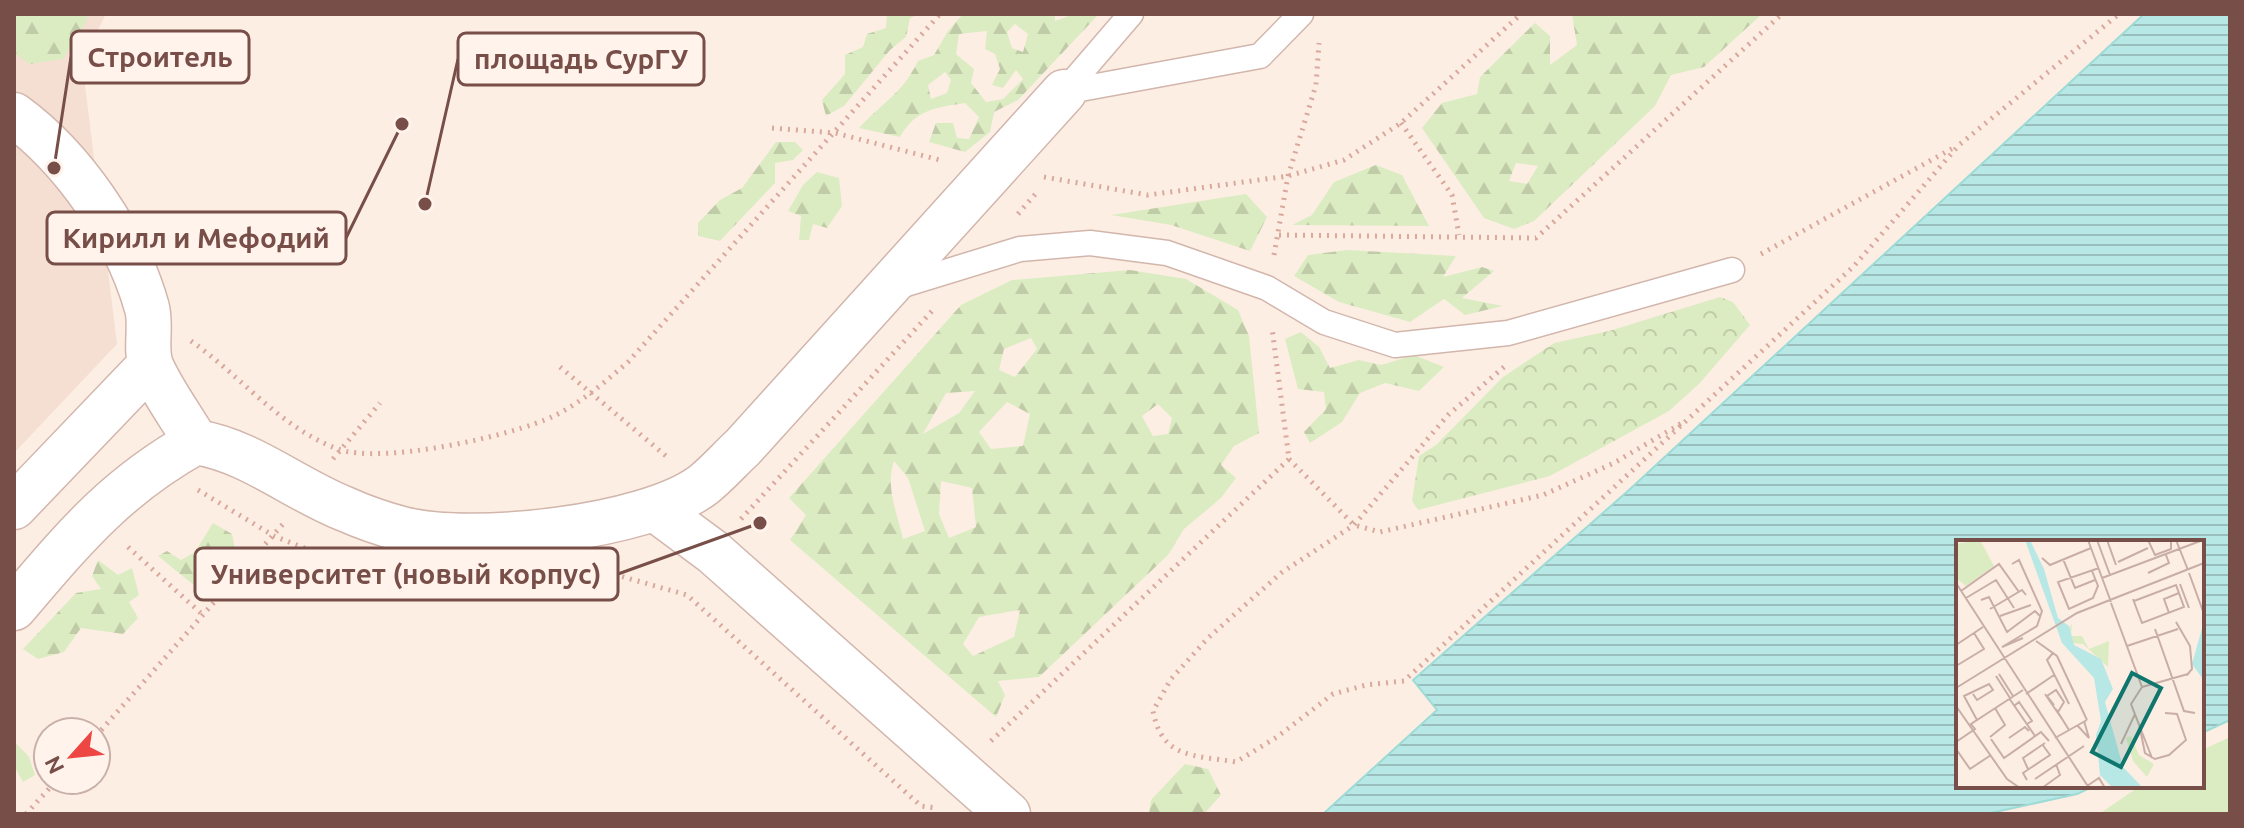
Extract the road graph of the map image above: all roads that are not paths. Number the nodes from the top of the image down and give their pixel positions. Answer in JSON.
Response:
{"nodes":[{"id":1,"x":1131,"y":14,"type":"edge"},
{"id":2,"x":1310,"y":21,"type":"edge"},
{"id":3,"x":1064,"y":92,"type":"junction"},
{"id":4,"x":14,"y":115,"type":"edge"},
{"id":5,"x":1732,"y":270,"type":"road end"},
{"id":6,"x":879,"y":292,"type":"junction"},
{"id":7,"x":150,"y":365,"type":"junction"},
{"id":8,"x":196,"y":442,"type":"junction"},
{"id":9,"x":14,"y":507,"type":"edge"},
{"id":10,"x":655,"y":509,"type":"junction"},
{"id":11,"x":14,"y":608,"type":"edge"},
{"id":12,"x":1008,"y":814,"type":"edge"}],
"edges":[{"from":1,"to":3,"type":"lane"},
{"from":2,"to":3,"type":"lane"},
{"from":3,"to":6,"type":"street"},
{"from":4,"to":7,"type":"street"},
{"from":5,"to":6,"type":"lane"},
{"from":6,"to":10,"type":"street"},
{"from":7,"to":8,"type":"street"},
{"from":7,"to":9,"type":"street"},
{"from":8,"to":10,"type":"street"},
{"from":8,"to":11,"type":"street"},
{"from":10,"to":12,"type":"street"}]}
